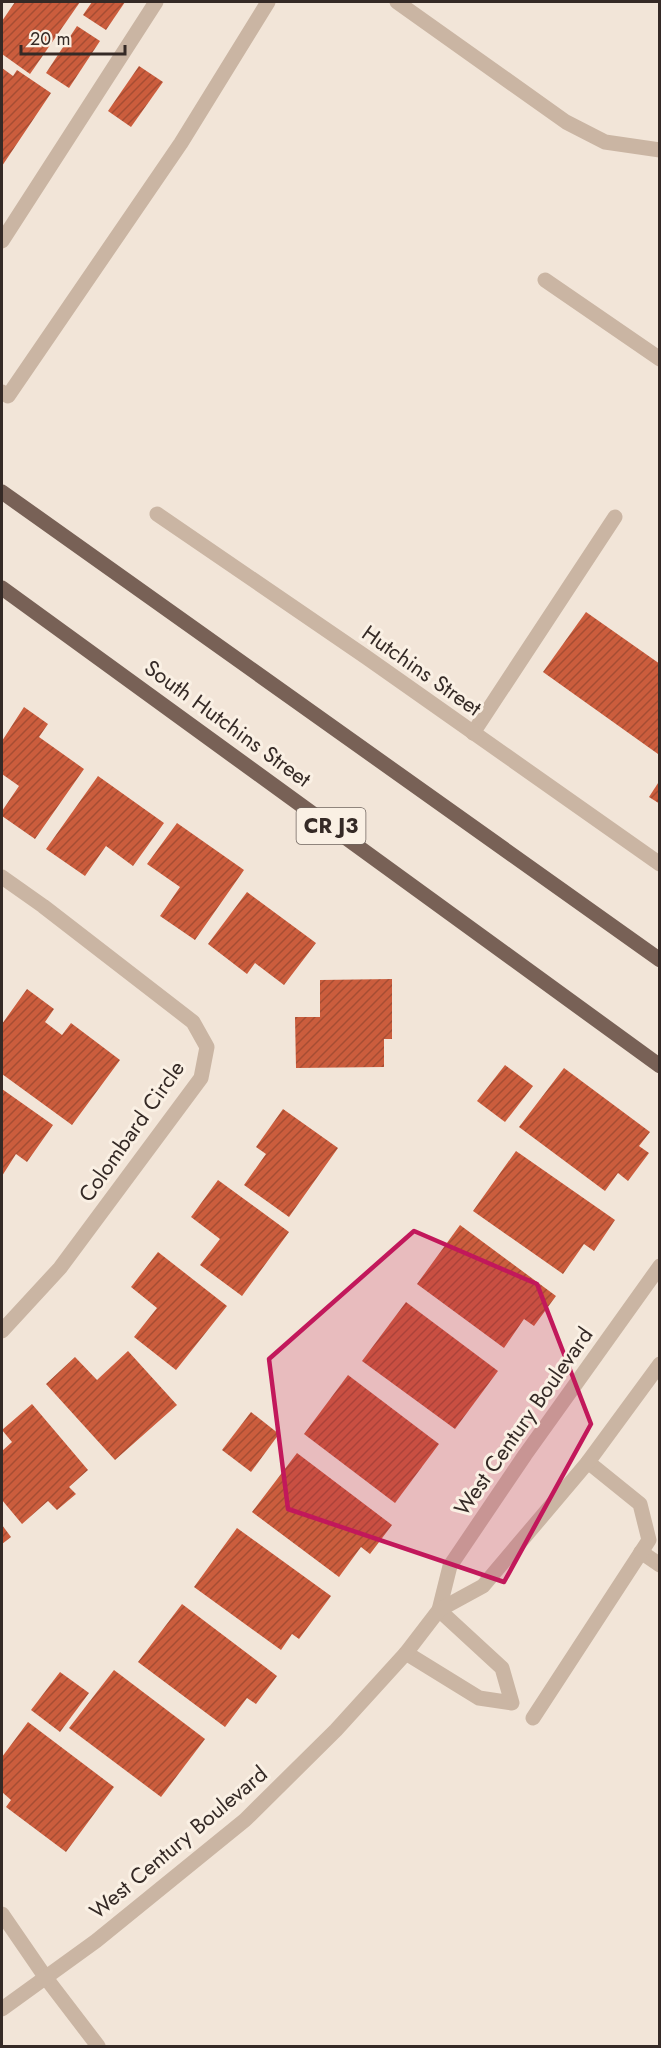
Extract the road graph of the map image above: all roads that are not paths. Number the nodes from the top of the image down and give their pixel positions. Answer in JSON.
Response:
{"nodes":[{"id":1,"x":156,"y":2,"type":"edge"},
{"id":2,"x":268,"y":2,"type":"edge"},
{"id":3,"x":397,"y":2,"type":"edge"},
{"id":4,"x":660,"y":150,"type":"edge"},
{"id":5,"x":2,"y":241,"type":"edge"},
{"id":6,"x":545,"y":280,"type":"dead end"},
{"id":7,"x":660,"y":359,"type":"edge"},
{"id":8,"x":2,"y":392,"type":"edge"},
{"id":9,"x":2,"y":492,"type":"edge"},
{"id":10,"x":157,"y":514,"type":"dead end"},
{"id":11,"x":615,"y":517,"type":"dead end"},
{"id":12,"x":2,"y":588,"type":"edge"},
{"id":13,"x":473,"y":733,"type":"junction"},
{"id":14,"x":660,"y":864,"type":"edge"},
{"id":15,"x":2,"y":877,"type":"edge"},
{"id":16,"x":660,"y":960,"type":"edge"},
{"id":17,"x":660,"y":1066,"type":"edge"},
{"id":18,"x":660,"y":1266,"type":"edge"},
{"id":19,"x":2,"y":1331,"type":"edge"},
{"id":20,"x":660,"y":1364,"type":"edge"},
{"id":21,"x":588,"y":1462,"type":"junction"},
{"id":22,"x":640,"y":1552,"type":"junction"},
{"id":23,"x":660,"y":1565,"type":"edge"},
{"id":24,"x":439,"y":1611,"type":"junction"},
{"id":25,"x":406,"y":1653,"type":"junction"},
{"id":26,"x":533,"y":1718,"type":"dead end"},
{"id":27,"x":2,"y":1914,"type":"edge"},
{"id":28,"x":46,"y":1978,"type":"junction"},
{"id":29,"x":2,"y":2009,"type":"edge"},
{"id":30,"x":98,"y":2046,"type":"edge"}],
"edges":[{"from":1,"to":5,"type":"street"},
{"from":2,"to":8,"type":"street"},
{"from":3,"to":4,"type":"street"},
{"from":6,"to":7,"type":"street"},
{"from":9,"to":16,"type":"main road"},
{"from":10,"to":13,"type":"street","name":"Hutchins Street"},
{"from":11,"to":13,"type":"street"},
{"from":12,"to":17,"type":"main road","name":"South Hutchins Street","number":"CR J3"},
{"from":13,"to":14,"type":"street","name":"Hutchins Street"},
{"from":15,"to":19,"type":"street","name":"Colombard Circle"},
{"from":18,"to":24,"type":"street","name":"West Century Boulevard"},
{"from":20,"to":21,"type":"street","name":"West Century Boulevard"},
{"from":21,"to":22,"type":"street"},
{"from":21,"to":24,"type":"street","name":"West Century Boulevard"},
{"from":22,"to":23,"type":"street"},
{"from":22,"to":26,"type":"street"},
{"from":24,"to":25,"type":"street","name":"West Century Boulevard"},
{"from":24,"to":25,"type":"street"},
{"from":25,"to":28,"type":"street","name":"West Century Boulevard"},
{"from":27,"to":28,"type":"street"},
{"from":28,"to":29,"type":"street","name":"West Century Boulevard"},
{"from":28,"to":30,"type":"street"}]}
